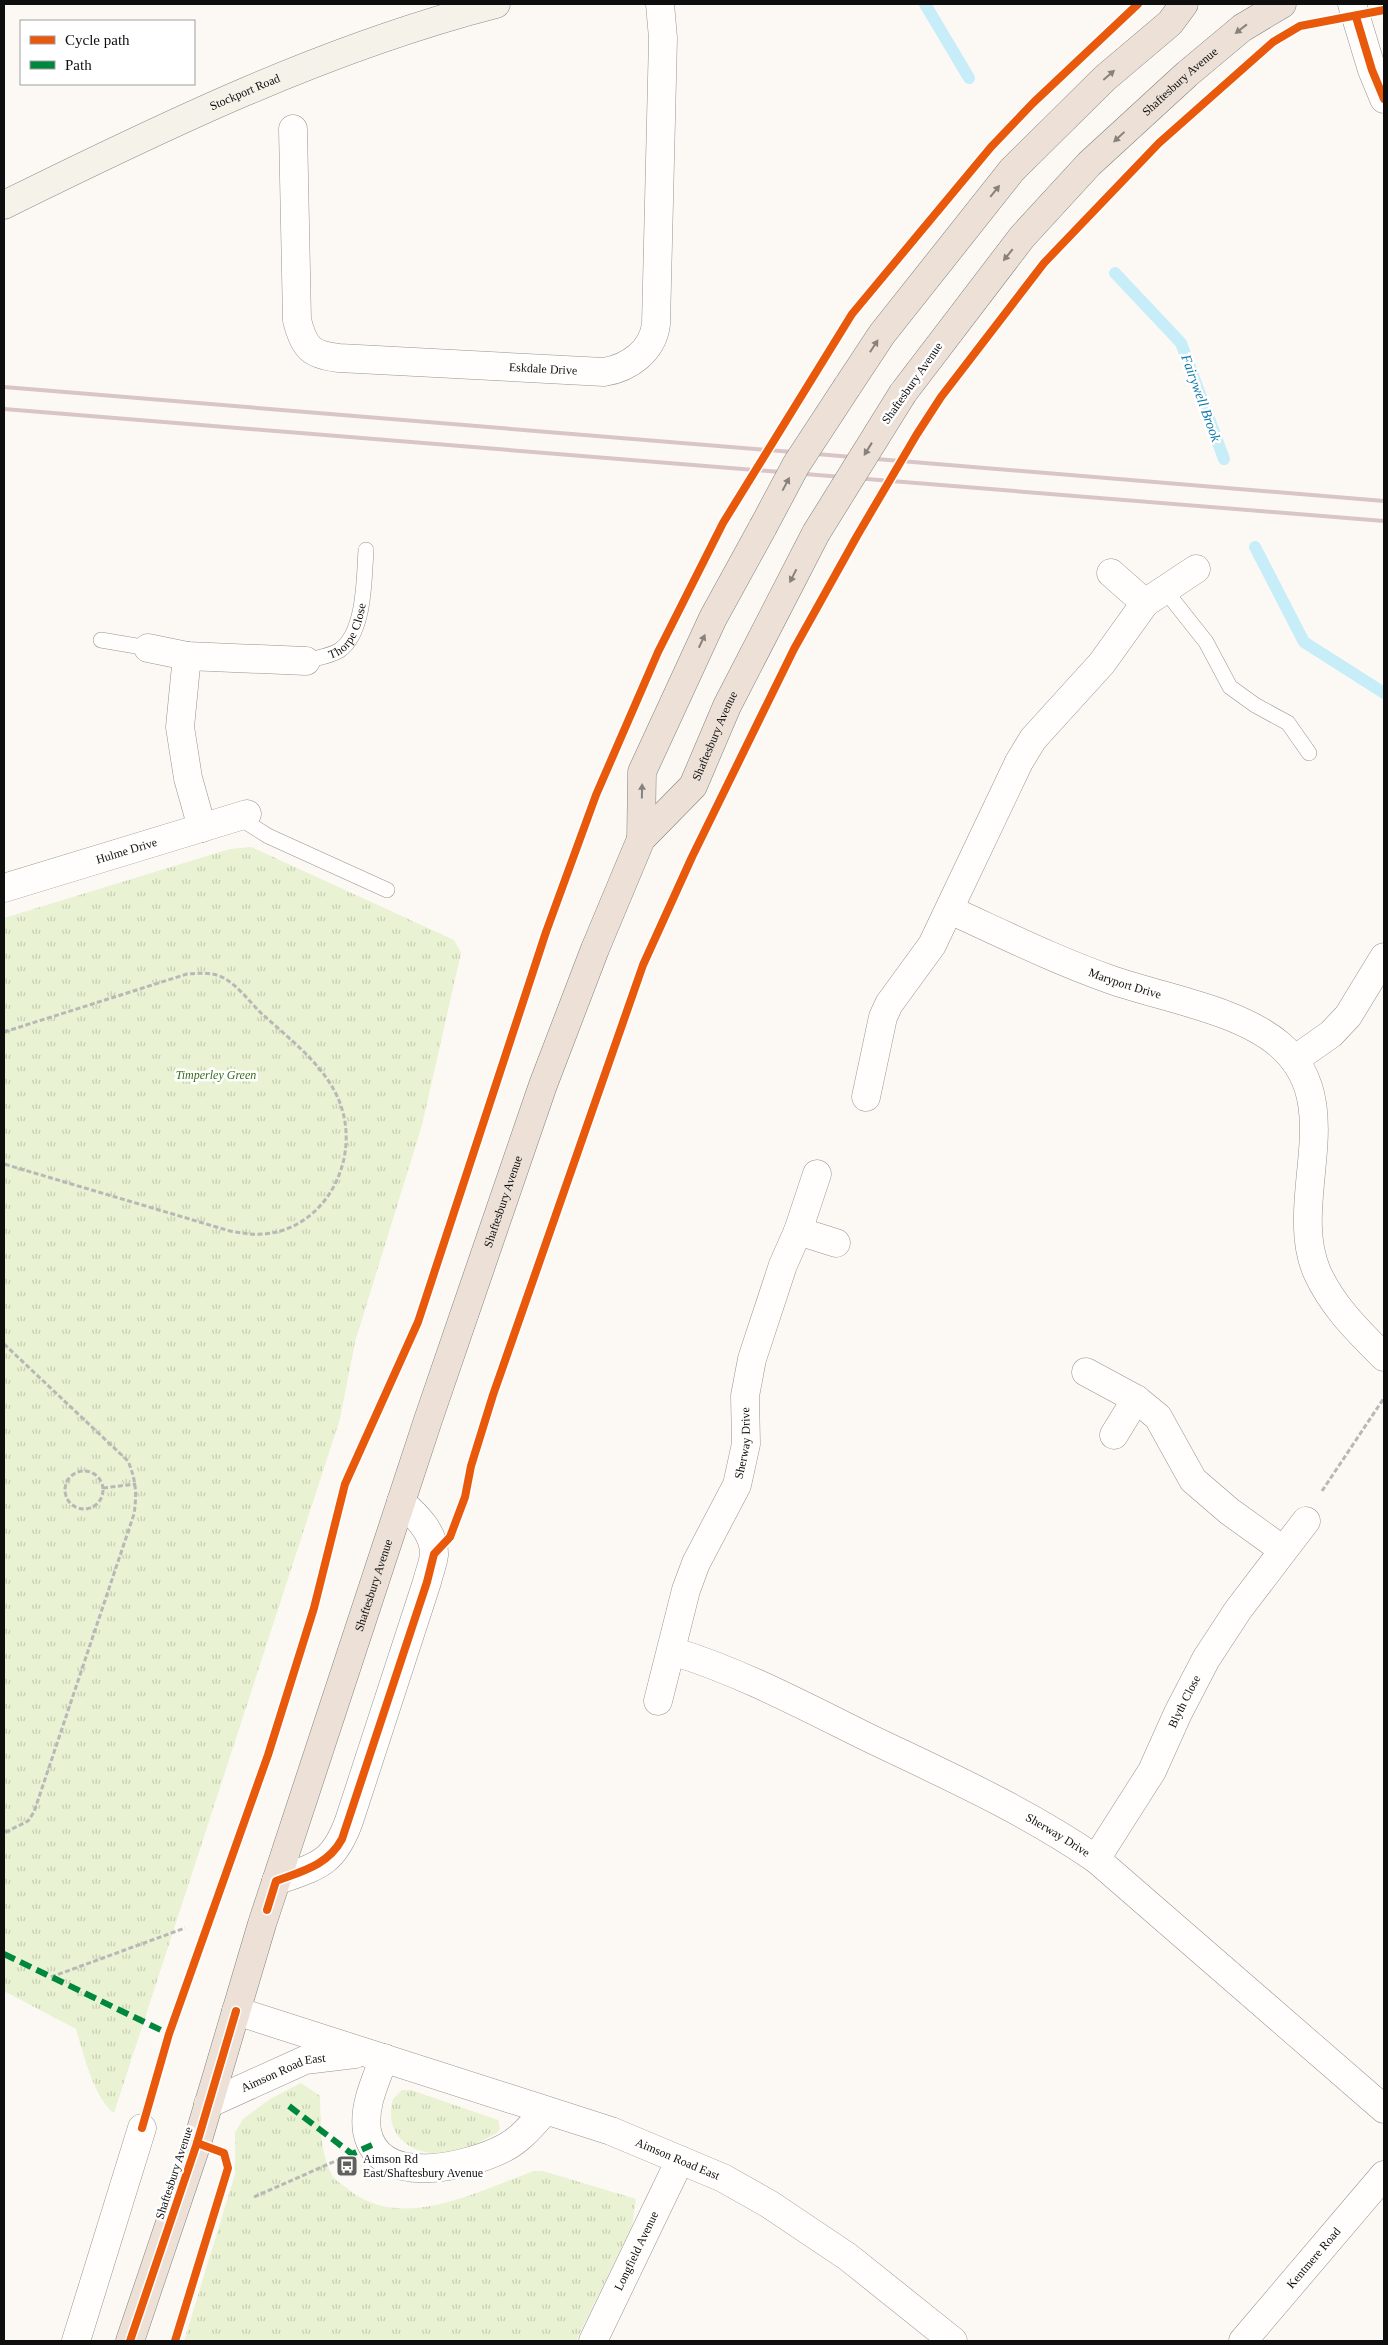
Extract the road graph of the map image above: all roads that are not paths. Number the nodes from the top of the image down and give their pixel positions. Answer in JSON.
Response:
{"nodes":[{"id":1,"x":496,"y":4,"type":"edge"},
{"id":2,"x":660,"y":4,"type":"edge"},
{"id":3,"x":1184,"y":4,"type":"edge"},
{"id":4,"x":1282,"y":4,"type":"edge"},
{"id":5,"x":1352,"y":4,"type":"edge"},
{"id":6,"x":458,"y":8,"type":"edge"},
{"id":7,"x":1384,"y":99,"type":"edge"},
{"id":8,"x":294,"y":129,"type":"dead end"},
{"id":9,"x":4,"y":205,"type":"edge"},
{"id":10,"x":366,"y":550,"type":"dead end"},
{"id":11,"x":1196,"y":569,"type":"dead end"},
{"id":12,"x":1111,"y":573,"type":"dead end"},
{"id":13,"x":1154,"y":596,"type":"junction"},
{"id":14,"x":101,"y":640,"type":"dead end"},
{"id":15,"x":148,"y":648,"type":"joint"},
{"id":16,"x":187,"y":656,"type":"junction"},
{"id":17,"x":306,"y":662,"type":"joint"},
{"id":18,"x":1309,"y":753,"type":"dead end"},
{"id":19,"x":242,"y":816,"type":"joint"},
{"id":20,"x":202,"y":828,"type":"junction"},
{"id":21,"x":641,"y":839,"type":"junction"},
{"id":22,"x":4,"y":888,"type":"edge"},
{"id":23,"x":387,"y":890,"type":"dead end"},
{"id":24,"x":950,"y":910,"type":"junction"},
{"id":25,"x":1384,"y":957,"type":"edge"},
{"id":26,"x":1294,"y":1060,"type":"junction"},
{"id":27,"x":866,"y":1097,"type":"dead end"},
{"id":28,"x":817,"y":1174,"type":"dead end"},
{"id":29,"x":798,"y":1232,"type":"junction"},
{"id":30,"x":836,"y":1243,"type":"dead end"},
{"id":31,"x":1384,"y":1357,"type":"edge"},
{"id":32,"x":1086,"y":1372,"type":"dead end"},
{"id":33,"x":1136,"y":1399,"type":"junction"},
{"id":34,"x":1114,"y":1434,"type":"dead end"},
{"id":35,"x":401,"y":1502,"type":"junction"},
{"id":36,"x":1306,"y":1521,"type":"road end"},
{"id":37,"x":1283,"y":1550,"type":"junction"},
{"id":38,"x":672,"y":1651,"type":"junction"},
{"id":39,"x":658,"y":1701,"type":"dead end"},
{"id":40,"x":1096,"y":1858,"type":"junction"},
{"id":41,"x":276,"y":1881,"type":"junction"},
{"id":42,"x":236,"y":2011,"type":"junction"},
{"id":43,"x":374,"y":2055,"type":"junction"},
{"id":44,"x":208,"y":2104,"type":"junction"},
{"id":45,"x":1384,"y":2109,"type":"edge"},
{"id":46,"x":545,"y":2111,"type":"junction"},
{"id":47,"x":142,"y":2128,"type":"dead end"},
{"id":48,"x":680,"y":2160,"type":"junction"},
{"id":49,"x":1384,"y":2175,"type":"edge"},
{"id":50,"x":76,"y":2341,"type":"edge"},
{"id":51,"x":130,"y":2341,"type":"edge"},
{"id":52,"x":593,"y":2341,"type":"edge"},
{"id":53,"x":953,"y":2341,"type":"edge"},
{"id":54,"x":1243,"y":2341,"type":"edge"}],
"edges":[{"from":1,"to":6,"type":"main road","name":"Stockport Road"},
{"from":2,"to":8,"type":"street","name":"Eskdale Drive"},
{"from":21,"to":3,"type":"highway","name":"Shaftesbury Avenue","one_way":true,"bridge":true},
{"from":4,"to":21,"type":"highway","name":"Shaftesbury Avenue","one_way":true,"bridge":true},
{"from":5,"to":7,"type":"street"},
{"from":6,"to":9,"type":"main road","name":"Stockport Road"},
{"from":10,"to":17,"type":"lane","name":"Thorpe Close"},
{"from":11,"to":13,"type":"street"},
{"from":12,"to":13,"type":"street"},
{"from":13,"to":18,"type":"lane"},
{"from":13,"to":24,"type":"street"},
{"from":14,"to":15,"type":"lane"},
{"from":15,"to":16,"type":"street","name":"Thorpe Close"},
{"from":16,"to":17,"type":"street","name":"Thorpe Close"},
{"from":16,"to":20,"type":"street"},
{"from":19,"to":20,"type":"street","name":"Hulme Drive"},
{"from":19,"to":23,"type":"lane"},
{"from":20,"to":22,"type":"street","name":"Hulme Drive"},
{"from":21,"to":35,"type":"highway","name":"Shaftesbury Avenue"},
{"from":24,"to":26,"type":"street","name":"Maryport Drive"},
{"from":24,"to":27,"type":"street"},
{"from":25,"to":26,"type":"street"},
{"from":26,"to":31,"type":"street","name":"Maryport Drive"},
{"from":28,"to":29,"type":"street","name":"Sherway Drive"},
{"from":29,"to":30,"type":"street"},
{"from":29,"to":38,"type":"street","name":"Sherway Drive"},
{"from":32,"to":33,"type":"street"},
{"from":33,"to":34,"type":"street"},
{"from":33,"to":37,"type":"street"},
{"from":35,"to":41,"type":"highway","name":"Shaftesbury Avenue"},
{"from":35,"to":41,"type":"street"},
{"from":36,"to":37,"type":"street","name":"Blyth Close"},
{"from":37,"to":40,"type":"street","name":"Blyth Close"},
{"from":38,"to":39,"type":"street","name":"Sherway Drive"},
{"from":38,"to":40,"type":"street","name":"Sherway Drive"},
{"from":40,"to":45,"type":"street","name":"Sherway Drive"},
{"from":41,"to":42,"type":"highway","name":"Shaftesbury Avenue"},
{"from":42,"to":43,"type":"street","name":"Aimson Road East"},
{"from":42,"to":44,"type":"highway","name":"Shaftesbury Avenue"},
{"from":43,"to":44,"type":"street","name":"Aimson Road East"},
{"from":43,"to":46,"type":"street","name":"Aimson Road East"},
{"from":43,"to":46,"type":"street"},
{"from":44,"to":51,"type":"highway","name":"Shaftesbury Avenue"},
{"from":46,"to":48,"type":"street","name":"Aimson Road East"},
{"from":47,"to":50,"type":"street"},
{"from":48,"to":52,"type":"street","name":"Longfield Avenue"},
{"from":48,"to":53,"type":"street","name":"Aimson Road East"},
{"from":49,"to":54,"type":"street","name":"Kentmere Road"}]}
